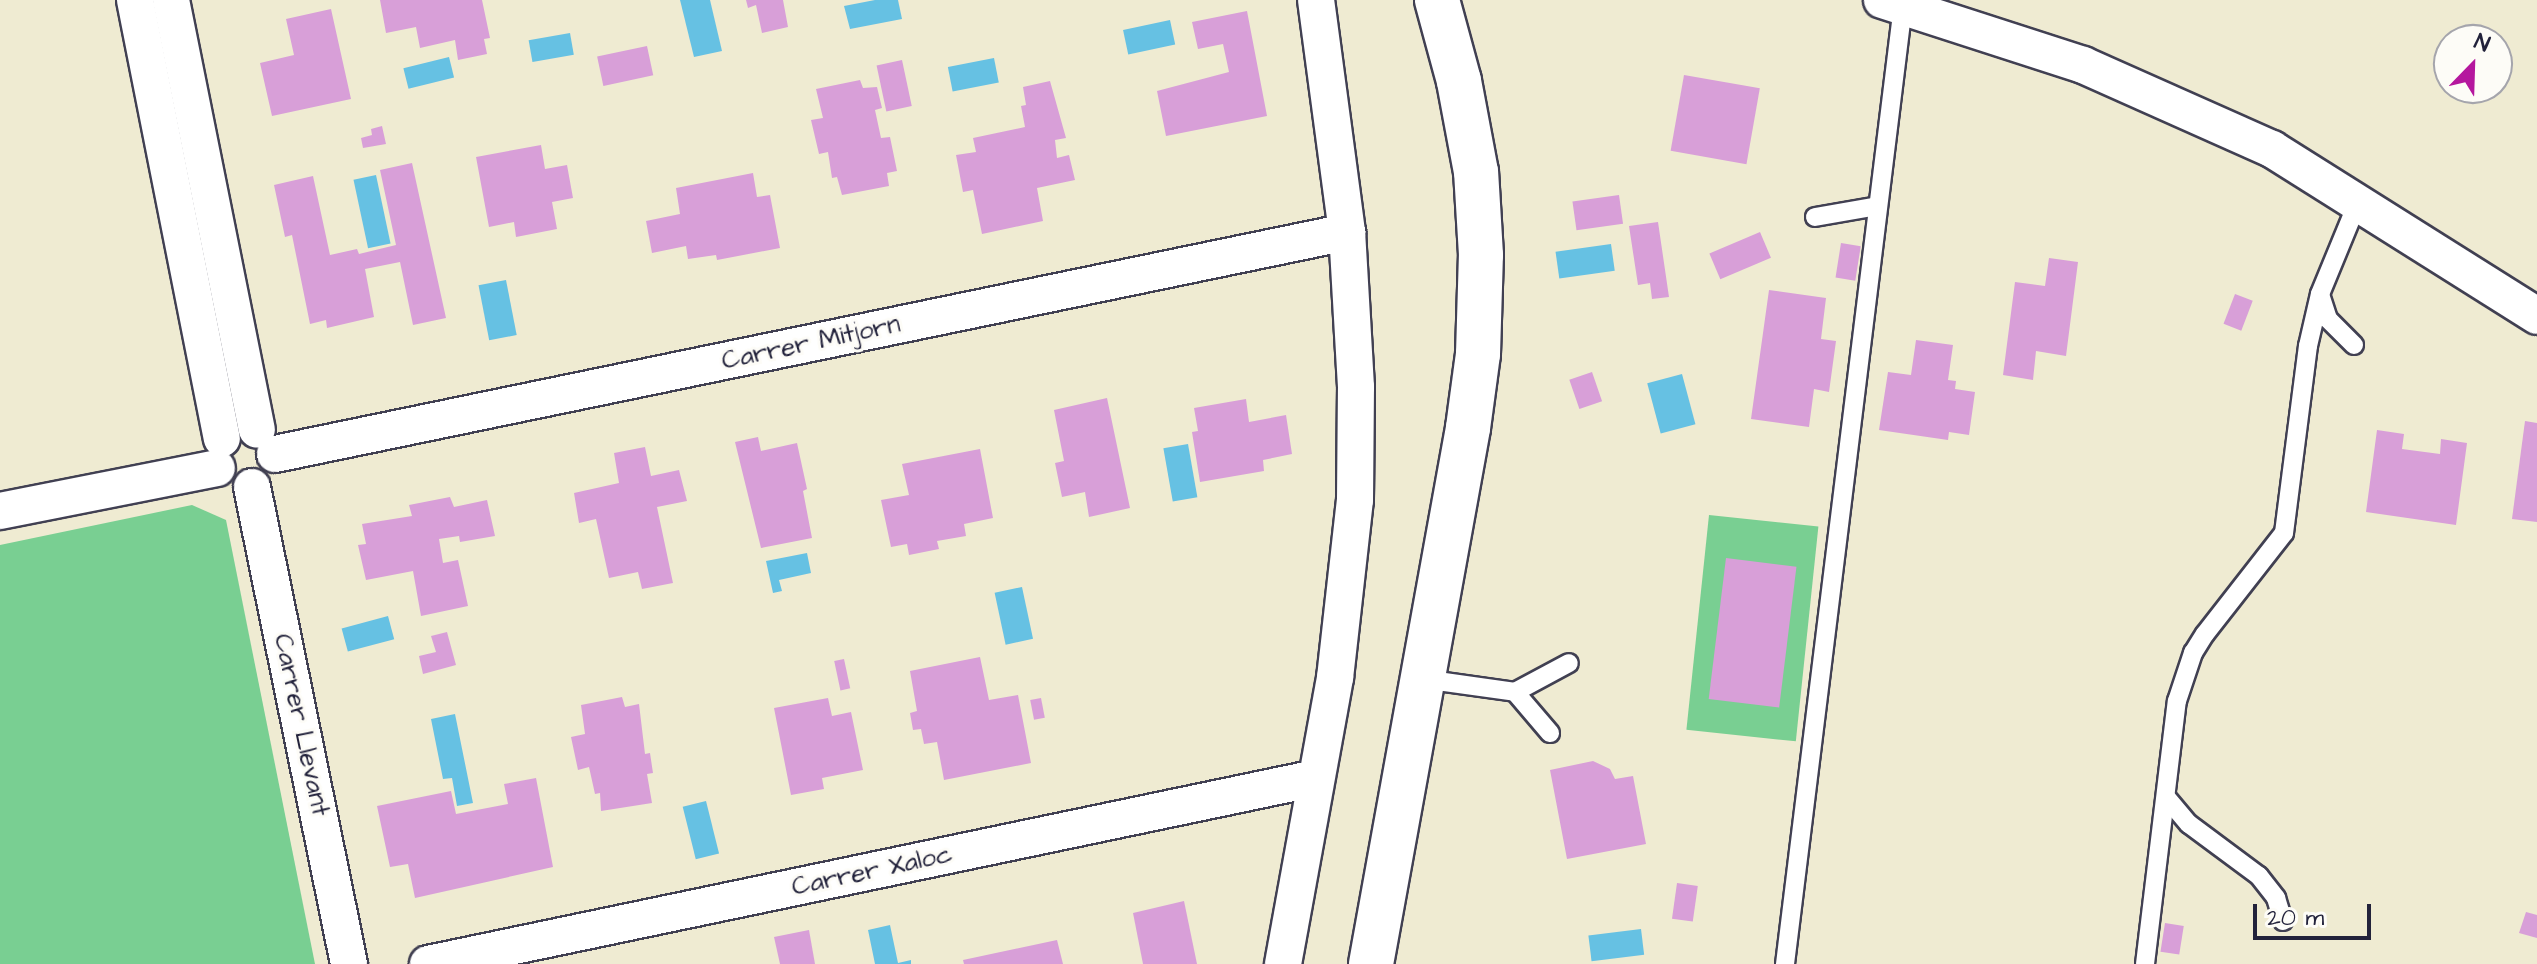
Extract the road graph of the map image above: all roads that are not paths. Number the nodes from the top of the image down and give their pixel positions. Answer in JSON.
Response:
{"nodes":[{"id":1,"x":135,"y":0,"type":"edge"},
{"id":2,"x":171,"y":0,"type":"edge"},
{"id":3,"x":1316,"y":0,"type":"edge"},
{"id":4,"x":1437,"y":0,"type":"edge"},
{"id":5,"x":1892,"y":3,"type":"edge"},
{"id":6,"x":2358,"y":202,"type":"junction"},
{"id":7,"x":1878,"y":206,"type":"junction"},
{"id":8,"x":1815,"y":217,"type":"dead end"},
{"id":9,"x":1347,"y":232,"type":"junction"},
{"id":10,"x":2320,"y":294,"type":"junction"},
{"id":11,"x":2537,"y":316,"type":"edge"},
{"id":12,"x":2354,"y":345,"type":"dead end"},
{"id":13,"x":266,"y":442,"type":"junction"},
{"id":14,"x":220,"y":453,"type":"junction"},
{"id":15,"x":252,"y":487,"type":"junction"},
{"id":16,"x":0,"y":511,"type":"edge"},
{"id":17,"x":1569,"y":663,"type":"dead end"},
{"id":18,"x":1423,"y":679,"type":"junction"},
{"id":19,"x":1515,"y":692,"type":"junction"},
{"id":20,"x":1550,"y":733,"type":"dead end"},
{"id":21,"x":1316,"y":778,"type":"junction"},
{"id":22,"x":2166,"y":797,"type":"junction"},
{"id":23,"x":2283,"y":921,"type":"dead end"},
{"id":24,"x":349,"y":964,"type":"edge"},
{"id":25,"x":428,"y":964,"type":"edge"},
{"id":26,"x":1283,"y":964,"type":"edge"},
{"id":27,"x":1371,"y":964,"type":"edge"},
{"id":28,"x":1785,"y":964,"type":"edge"},
{"id":29,"x":2145,"y":964,"type":"edge"}],
"edges":[{"from":1,"to":14,"type":"street"},
{"from":2,"to":13,"type":"street"},
{"from":3,"to":9,"type":"street"},
{"from":4,"to":18,"type":"street"},
{"from":5,"to":6,"type":"street"},
{"from":5,"to":7,"type":"lane"},
{"from":6,"to":10,"type":"lane"},
{"from":6,"to":11,"type":"street"},
{"from":7,"to":8,"type":"lane"},
{"from":7,"to":28,"type":"lane"},
{"from":9,"to":13,"type":"street","name":"Carrer Mitjorn"},
{"from":9,"to":21,"type":"street"},
{"from":10,"to":12,"type":"lane"},
{"from":10,"to":22,"type":"lane"},
{"from":13,"to":14,"type":"street"},
{"from":13,"to":15,"type":"street"},
{"from":14,"to":15,"type":"street"},
{"from":14,"to":16,"type":"street"},
{"from":15,"to":24,"type":"street","name":"Carrer Llevant"},
{"from":17,"to":19,"type":"lane"},
{"from":18,"to":19,"type":"lane"},
{"from":18,"to":27,"type":"street"},
{"from":19,"to":20,"type":"lane"},
{"from":21,"to":25,"type":"street","name":"Carrer Xaloc"},
{"from":21,"to":26,"type":"street"},
{"from":22,"to":23,"type":"lane"},
{"from":22,"to":29,"type":"lane"}]}
